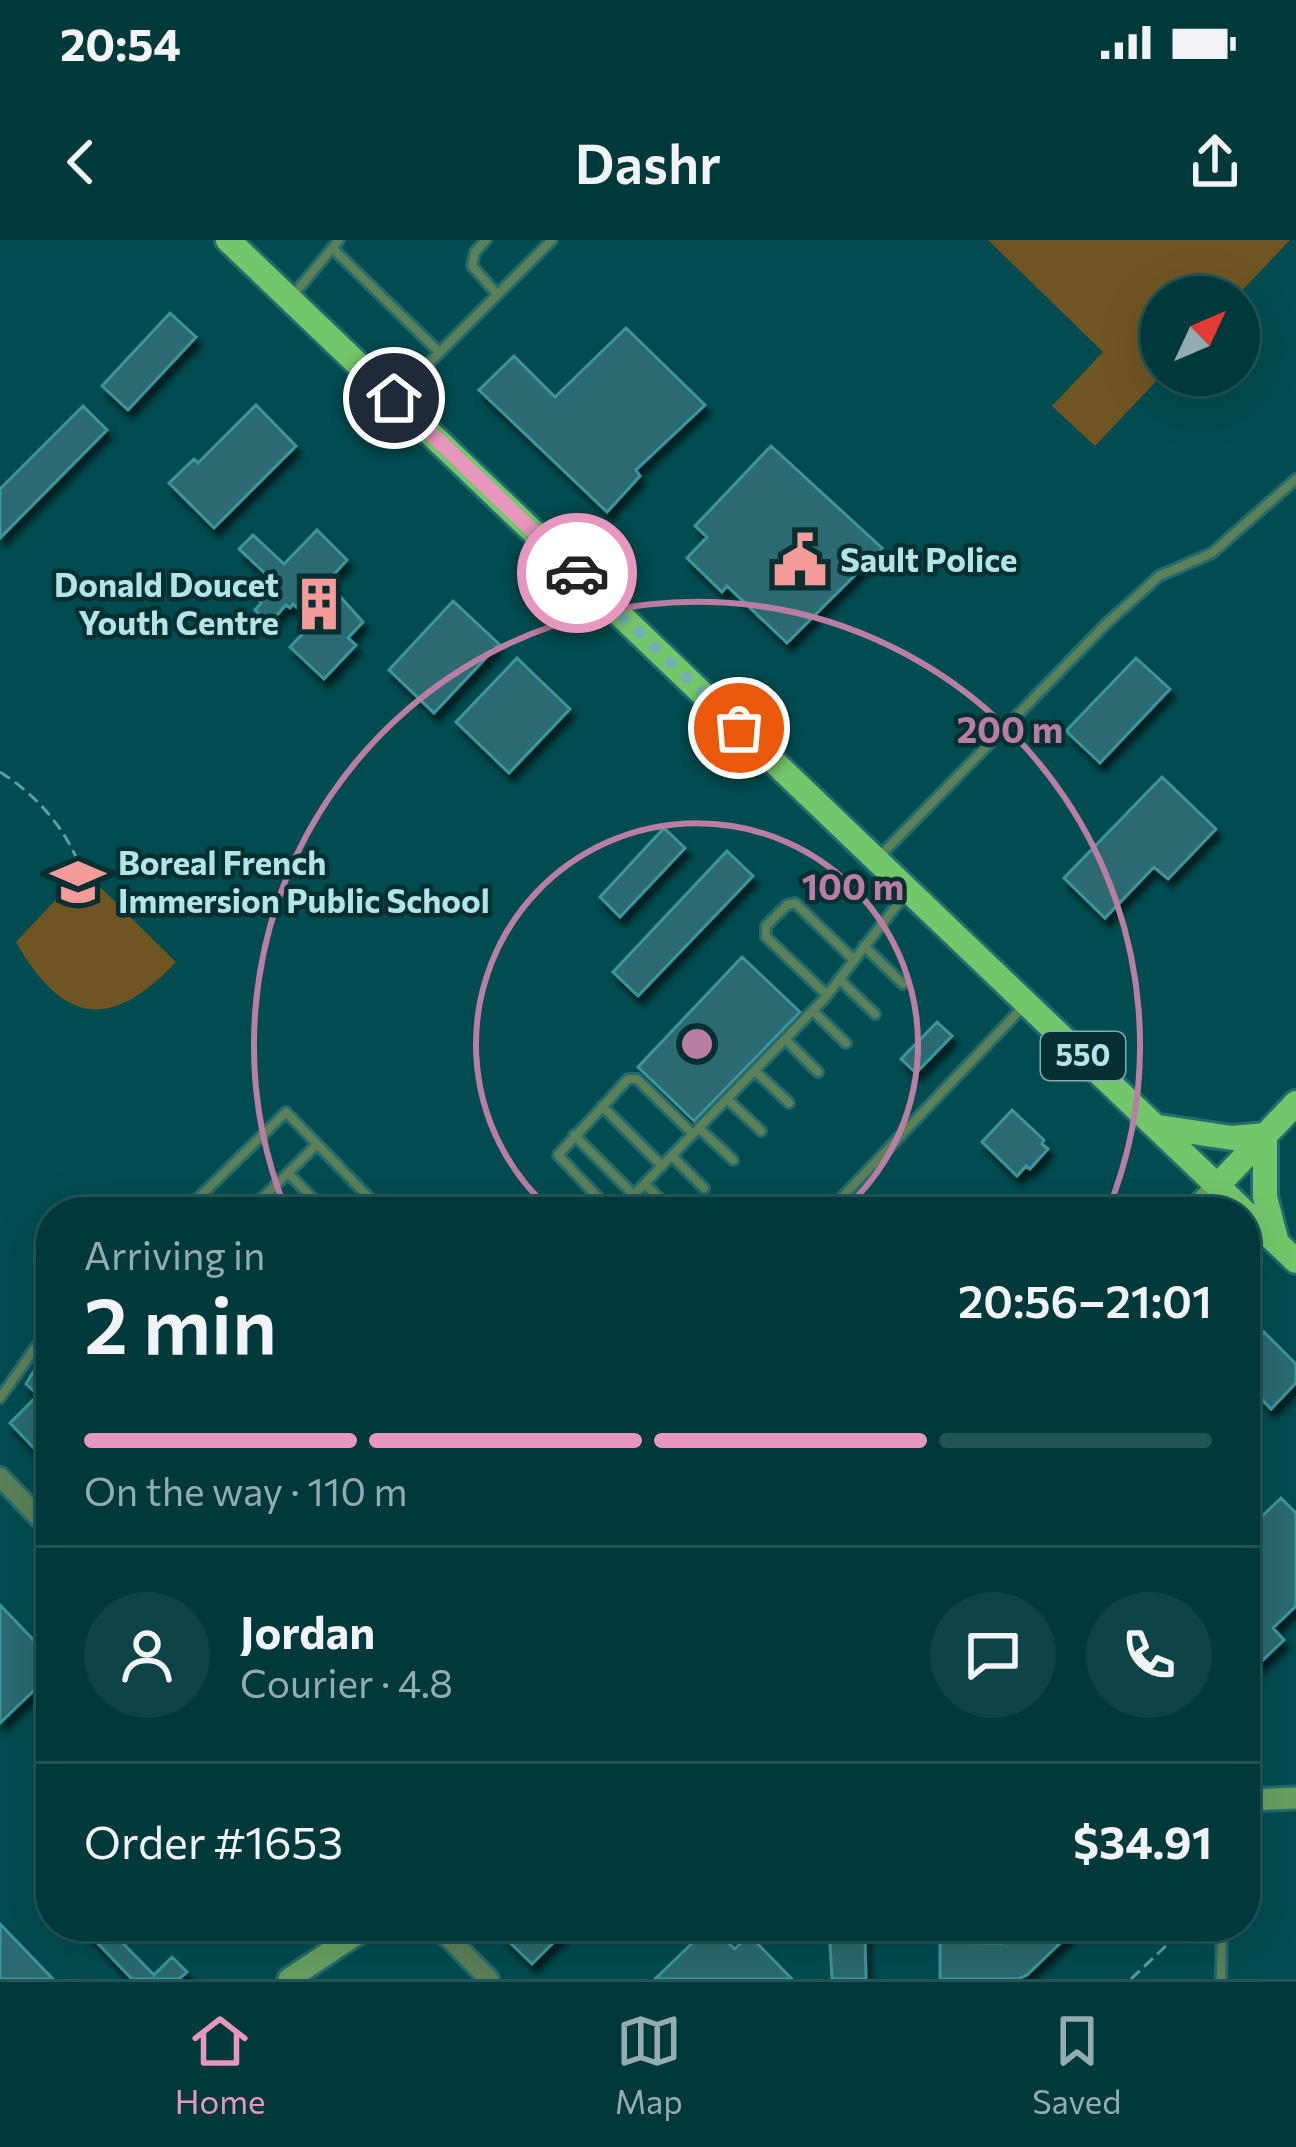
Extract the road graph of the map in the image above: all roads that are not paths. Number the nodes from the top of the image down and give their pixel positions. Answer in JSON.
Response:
{"nodes":[{"id":1,"x":229,"y":240,"type":"edge"},
{"id":2,"x":486,"y":240,"type":"edge"},
{"id":3,"x":552,"y":240,"type":"edge"},
{"id":4,"x":336,"y":244,"type":"edge"},
{"id":5,"x":497,"y":294,"type":"junction"},
{"id":6,"x":290,"y":299,"type":"junction"},
{"id":7,"x":440,"y":352,"type":"junction"},
{"id":8,"x":394,"y":398,"type":"junction"},
{"id":9,"x":1296,"y":479,"type":"edge"},
{"id":10,"x":877,"y":860,"type":"junction"},
{"id":11,"x":910,"y":891,"type":"junction"},
{"id":12,"x":864,"y":946,"type":"junction"},
{"id":13,"x":854,"y":960,"type":"junction"},
{"id":14,"x":839,"y":979,"type":"junction"},
{"id":15,"x":903,"y":984,"type":"dead end"},
{"id":16,"x":827,"y":995,"type":"junction"},
{"id":17,"x":1027,"y":1003,"type":"junction"},
{"id":18,"x":813,"y":1011,"type":"junction"},
{"id":19,"x":875,"y":1014,"type":"dead end"},
{"id":20,"x":785,"y":1039,"type":"junction"},
{"id":21,"x":846,"y":1043,"type":"dead end"},
{"id":22,"x":754,"y":1071,"type":"junction"},
{"id":23,"x":818,"y":1072,"type":"dead end"},
{"id":24,"x":727,"y":1099,"type":"junction"},
{"id":25,"x":788,"y":1103,"type":"dead end"},
{"id":26,"x":1296,"y":1103,"type":"edge"},
{"id":27,"x":602,"y":1106,"type":"junction"},
{"id":28,"x":1157,"y":1127,"type":"junction"},
{"id":29,"x":696,"y":1131,"type":"junction"},
{"id":30,"x":761,"y":1131,"type":"dead end"},
{"id":31,"x":574,"y":1135,"type":"junction"},
{"id":32,"x":1265,"y":1135,"type":"junction"},
{"id":33,"x":317,"y":1144,"type":"junction"},
{"id":34,"x":672,"y":1156,"type":"junction"},
{"id":35,"x":733,"y":1160,"type":"dead end"},
{"id":36,"x":662,"y":1166,"type":"junction"},
{"id":37,"x":287,"y":1173,"type":"junction"},
{"id":38,"x":645,"y":1184,"type":"junction"},
{"id":39,"x":1218,"y":1185,"type":"junction"},
{"id":40,"x":704,"y":1188,"type":"dead end"},
{"id":41,"x":634,"y":1195,"type":"joint"},
{"id":42,"x":199,"y":1197,"type":"edge"},
{"id":43,"x":263,"y":1197,"type":"edge"},
{"id":44,"x":311,"y":1197,"type":"edge"},
{"id":45,"x":368,"y":1197,"type":"edge"},
{"id":46,"x":599,"y":1197,"type":"edge"},
{"id":47,"x":658,"y":1197,"type":"edge"},
{"id":48,"x":842,"y":1197,"type":"edge"},
{"id":49,"x":1206,"y":1197,"type":"edge"},
{"id":50,"x":1230,"y":1197,"type":"edge"},
{"id":51,"x":1260,"y":1226,"type":"edge"},
{"id":52,"x":1287,"y":1252,"type":"edge"},
{"id":53,"x":36,"y":1346,"type":"edge"},
{"id":54,"x":0,"y":1398,"type":"edge"},
{"id":55,"x":0,"y":1477,"type":"edge"},
{"id":56,"x":36,"y":1514,"type":"edge"},
{"id":57,"x":1296,"y":1798,"type":"edge"},
{"id":58,"x":1260,"y":1799,"type":"edge"},
{"id":59,"x":334,"y":1941,"type":"edge"},
{"id":60,"x":344,"y":1941,"type":"edge"},
{"id":61,"x":452,"y":1941,"type":"edge"},
{"id":62,"x":1222,"y":1941,"type":"edge"},
{"id":63,"x":326,"y":1952,"type":"junction"},
{"id":64,"x":289,"y":1979,"type":"edge"},
{"id":65,"x":489,"y":1979,"type":"edge"},
{"id":66,"x":1221,"y":1979,"type":"edge"}],
"edges":[{"from":1,"to":6,"type":"highway","number":"550"},
{"from":2,"to":5,"type":"lane"},
{"from":3,"to":5,"type":"lane"},
{"from":4,"to":6,"type":"lane"},
{"from":4,"to":7,"type":"lane"},
{"from":5,"to":7,"type":"lane"},
{"from":6,"to":8,"type":"highway","number":"550"},
{"from":7,"to":8,"type":"lane"},
{"from":8,"to":10,"type":"highway","number":"550"},
{"from":9,"to":10,"type":"lane"},
{"from":10,"to":11,"type":"highway","number":"550"},
{"from":11,"to":12,"type":"lane"},
{"from":11,"to":17,"type":"highway","number":"550"},
{"from":12,"to":13,"type":"lane"},
{"from":12,"to":15,"type":"lane"},
{"from":13,"to":14,"type":"lane"},
{"from":13,"to":16,"type":"lane"},
{"from":14,"to":16,"type":"lane"},
{"from":14,"to":19,"type":"lane"},
{"from":16,"to":18,"type":"lane"},
{"from":17,"to":28,"type":"highway","number":"550"},
{"from":17,"to":48,"type":"lane"},
{"from":18,"to":20,"type":"lane"},
{"from":18,"to":21,"type":"lane"},
{"from":20,"to":22,"type":"lane"},
{"from":20,"to":23,"type":"lane"},
{"from":22,"to":24,"type":"lane"},
{"from":22,"to":25,"type":"lane"},
{"from":24,"to":29,"type":"lane"},
{"from":24,"to":30,"type":"lane"},
{"from":26,"to":32,"type":"highway"},
{"from":27,"to":29,"type":"lane"},
{"from":27,"to":31,"type":"lane"},
{"from":27,"to":36,"type":"lane"},
{"from":28,"to":32,"type":"highway"},
{"from":28,"to":39,"type":"highway","number":"550"},
{"from":29,"to":34,"type":"lane"},
{"from":29,"to":35,"type":"lane"},
{"from":31,"to":41,"type":"lane"},
{"from":31,"to":46,"type":"lane"},
{"from":32,"to":39,"type":"highway"},
{"from":32,"to":52,"type":"highway"},
{"from":33,"to":37,"type":"lane"},
{"from":33,"to":42,"type":"lane"},
{"from":33,"to":45,"type":"lane"},
{"from":34,"to":36,"type":"lane"},
{"from":34,"to":40,"type":"lane"},
{"from":36,"to":38,"type":"lane"},
{"from":37,"to":43,"type":"lane"},
{"from":37,"to":44,"type":"lane"},
{"from":38,"to":41,"type":"lane"},
{"from":38,"to":47,"type":"lane"},
{"from":39,"to":49,"type":"main road"},
{"from":39,"to":50,"type":"highway"},
{"from":51,"to":52,"type":"highway"},
{"from":53,"to":54,"type":"lane"},
{"from":55,"to":56,"type":"street"},
{"from":57,"to":58,"type":"main road"},
{"from":59,"to":63,"type":"main road"},
{"from":60,"to":63,"type":"main road"},
{"from":61,"to":65,"type":"street"},
{"from":62,"to":66,"type":"lane"},
{"from":63,"to":64,"type":"main road"}]}
